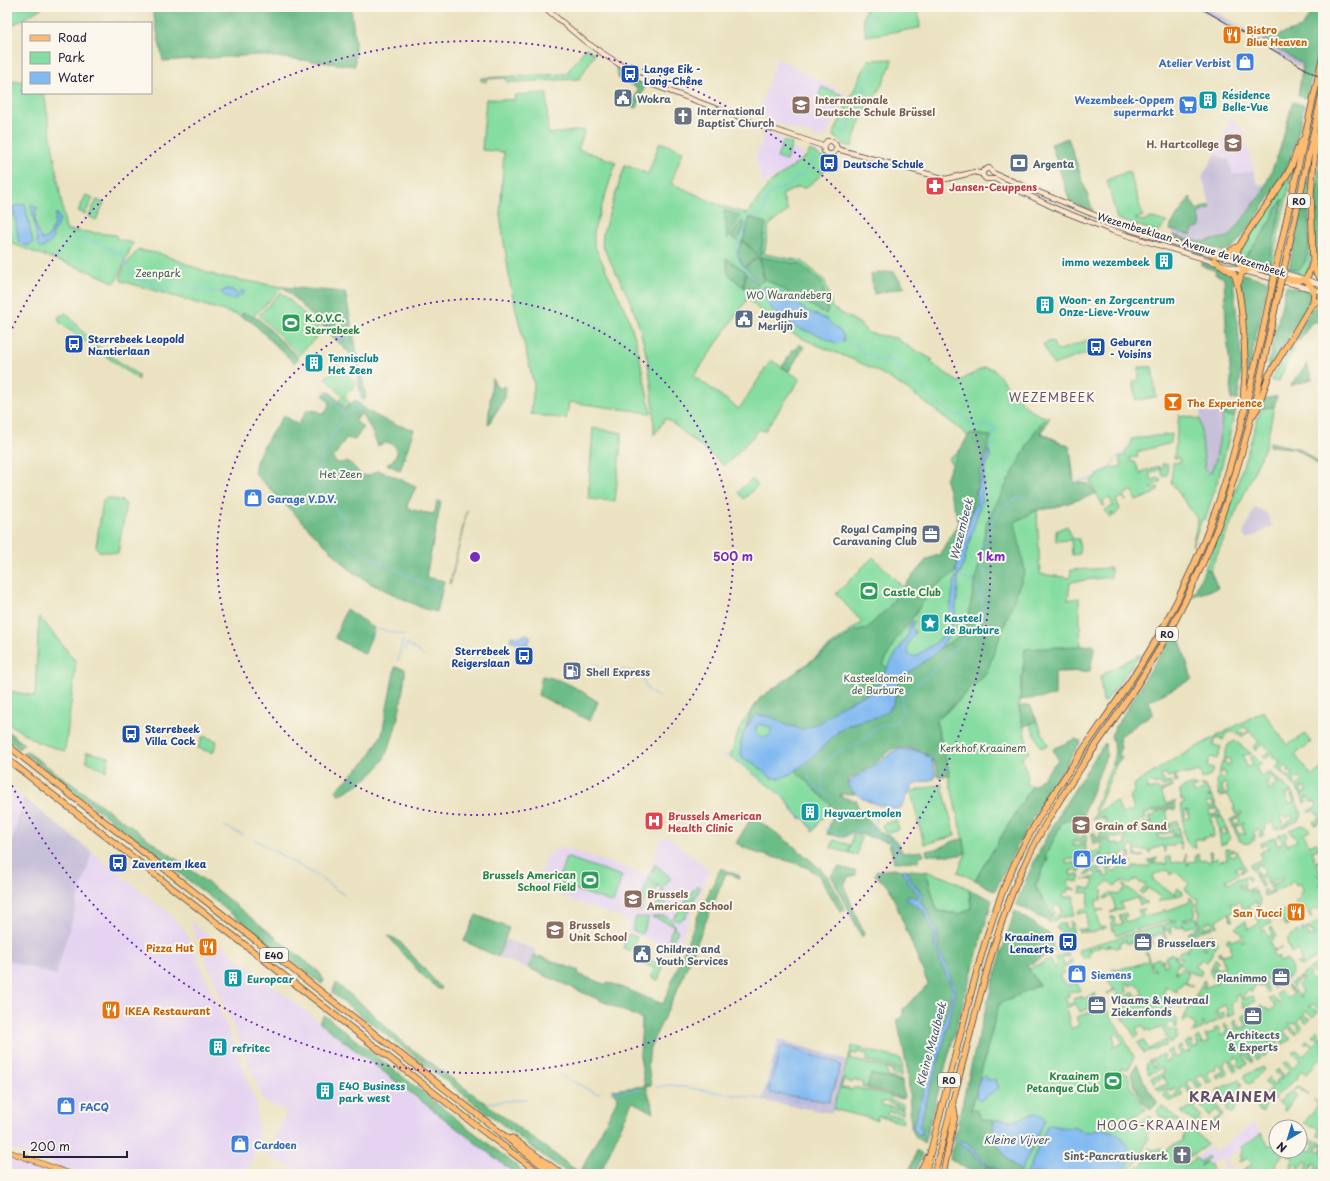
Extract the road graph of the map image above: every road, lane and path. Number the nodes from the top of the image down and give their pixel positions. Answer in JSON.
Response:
{"nodes":[{"id":1,"x":544,"y":7,"type":"edge"},
{"id":2,"x":1323,"y":55,"type":"edge"},
{"id":3,"x":1323,"y":89,"type":"edge"},
{"id":4,"x":1314,"y":132,"type":"junction"},
{"id":5,"x":1305,"y":137,"type":"junction"},
{"id":6,"x":823,"y":146,"type":"junction"},
{"id":7,"x":837,"y":149,"type":"junction"},
{"id":8,"x":982,"y":174,"type":"junction"},
{"id":9,"x":992,"y":175,"type":"junction"},
{"id":10,"x":1240,"y":244,"type":"junction"},
{"id":11,"x":1212,"y":254,"type":"junction"},
{"id":12,"x":1214,"y":260,"type":"junction"},
{"id":13,"x":1237,"y":260,"type":"junction"},
{"id":14,"x":1313,"y":262,"type":"junction"},
{"id":15,"x":1277,"y":269,"type":"junction"},
{"id":16,"x":1244,"y":271,"type":"junction"},
{"id":17,"x":1305,"y":279,"type":"junction"},
{"id":18,"x":1274,"y":282,"type":"junction"},
{"id":19,"x":1323,"y":282,"type":"edge"},
{"id":20,"x":1323,"y":285,"type":"edge"},
{"id":21,"x":1238,"y":289,"type":"junction"},
{"id":22,"x":1314,"y":290,"type":"junction"},
{"id":23,"x":1323,"y":292,"type":"edge"},
{"id":24,"x":1323,"y":297,"type":"edge"},
{"id":25,"x":1310,"y":307,"type":"junction"},
{"id":26,"x":1259,"y":394,"type":"junction"},
{"id":27,"x":1245,"y":402,"type":"junction"},
{"id":28,"x":7,"y":745,"type":"edge"},
{"id":29,"x":7,"y":759,"type":"edge"},
{"id":30,"x":508,"y":1137,"type":"junction"},
{"id":31,"x":7,"y":1151,"type":"edge"},
{"id":32,"x":943,"y":1153,"type":"junction"},
{"id":33,"x":930,"y":1154,"type":"junction"},
{"id":34,"x":71,"y":1174,"type":"edge"},
{"id":35,"x":541,"y":1174,"type":"edge"},
{"id":36,"x":554,"y":1174,"type":"edge"},
{"id":37,"x":562,"y":1174,"type":"edge"},
{"id":38,"x":919,"y":1174,"type":"edge"},
{"id":39,"x":925,"y":1174,"type":"edge"},
{"id":40,"x":934,"y":1174,"type":"edge"},
{"id":41,"x":942,"y":1174,"type":"edge"}],
"edges":[{"from":1,"to":6,"type":"main road"},
{"from":2,"to":5,"type":"highway","number":"R0"},
{"from":3,"to":4,"type":"highway","number":"R0"},
{"from":4,"to":14,"type":"highway"},
{"from":4,"to":26,"type":"highway","number":"R0","bridge":true},
{"from":5,"to":10,"type":"highway"},
{"from":5,"to":15,"type":"highway","number":"R0"},
{"from":6,"to":7,"type":"main road"},
{"from":6,"to":7,"type":"main road"},
{"from":7,"to":8,"type":"main road"},
{"from":8,"to":9,"type":"main road","name":"Wezembeeklaan - Avenue de Wezembeek"},
{"from":8,"to":9,"type":"main road","name":"Wezembeeklaan - Avenue de Wezembeek"},
{"from":9,"to":11,"type":"main road","name":"Wezembeeklaan - Avenue de Wezembeek"},
{"from":9,"to":12,"type":"main road","name":"Wezembeeklaan - Avenue de Wezembeek"},
{"from":10,"to":11,"type":"highway"},
{"from":10,"to":13,"type":"highway"},
{"from":11,"to":13,"type":"main road","name":"Wezembeeklaan - Avenue de Wezembeek"},
{"from":12,"to":16,"type":"main road","name":"Wezembeeklaan - Avenue de Wezembeek"},
{"from":12,"to":21,"type":"highway"},
{"from":13,"to":15,"type":"main road","name":"Wezembeeklaan - Avenue de Wezembeek"},
{"from":13,"to":16,"type":"highway"},
{"from":14,"to":17,"type":"highway"},
{"from":14,"to":19,"type":"highway"},
{"from":15,"to":16,"type":"highway"},
{"from":15,"to":17,"type":"main road","name":"Wezembeeklaan - Avenue de Wezembeek"},
{"from":15,"to":18,"type":"highway","number":"R0","bridge":true},
{"from":16,"to":18,"type":"main road","name":"Wezembeeklaan - Avenue de Wezembeek"},
{"from":16,"to":21,"type":"highway"},
{"from":17,"to":18,"type":"highway"},
{"from":17,"to":20,"type":"main road","name":"Wezembeeklaan - Avenue de Wezembeek"},
{"from":17,"to":22,"type":"highway"},
{"from":18,"to":22,"type":"main road","name":"Wezembeeklaan - Avenue de Wezembeek"},
{"from":18,"to":27,"type":"highway","number":"R0"},
{"from":21,"to":27,"type":"highway"},
{"from":22,"to":23,"type":"main road","name":"Wezembeeklaan - Avenue de Wezembeek"},
{"from":22,"to":25,"type":"highway"},
{"from":24,"to":25,"type":"highway"},
{"from":25,"to":26,"type":"highway"},
{"from":26,"to":32,"type":"highway","number":"R0"},
{"from":27,"to":33,"type":"highway","number":"R0"},
{"from":28,"to":30,"type":"highway","number":"E40"},
{"from":29,"to":35,"type":"highway","number":"E40"},
{"from":30,"to":36,"type":"highway","number":"E40"},
{"from":30,"to":37,"type":"highway"},
{"from":31,"to":34,"type":"main road"},
{"from":32,"to":40,"type":"highway","number":"R0"},
{"from":32,"to":41,"type":"highway"},
{"from":33,"to":38,"type":"highway"},
{"from":33,"to":39,"type":"highway","number":"R0"}]}
